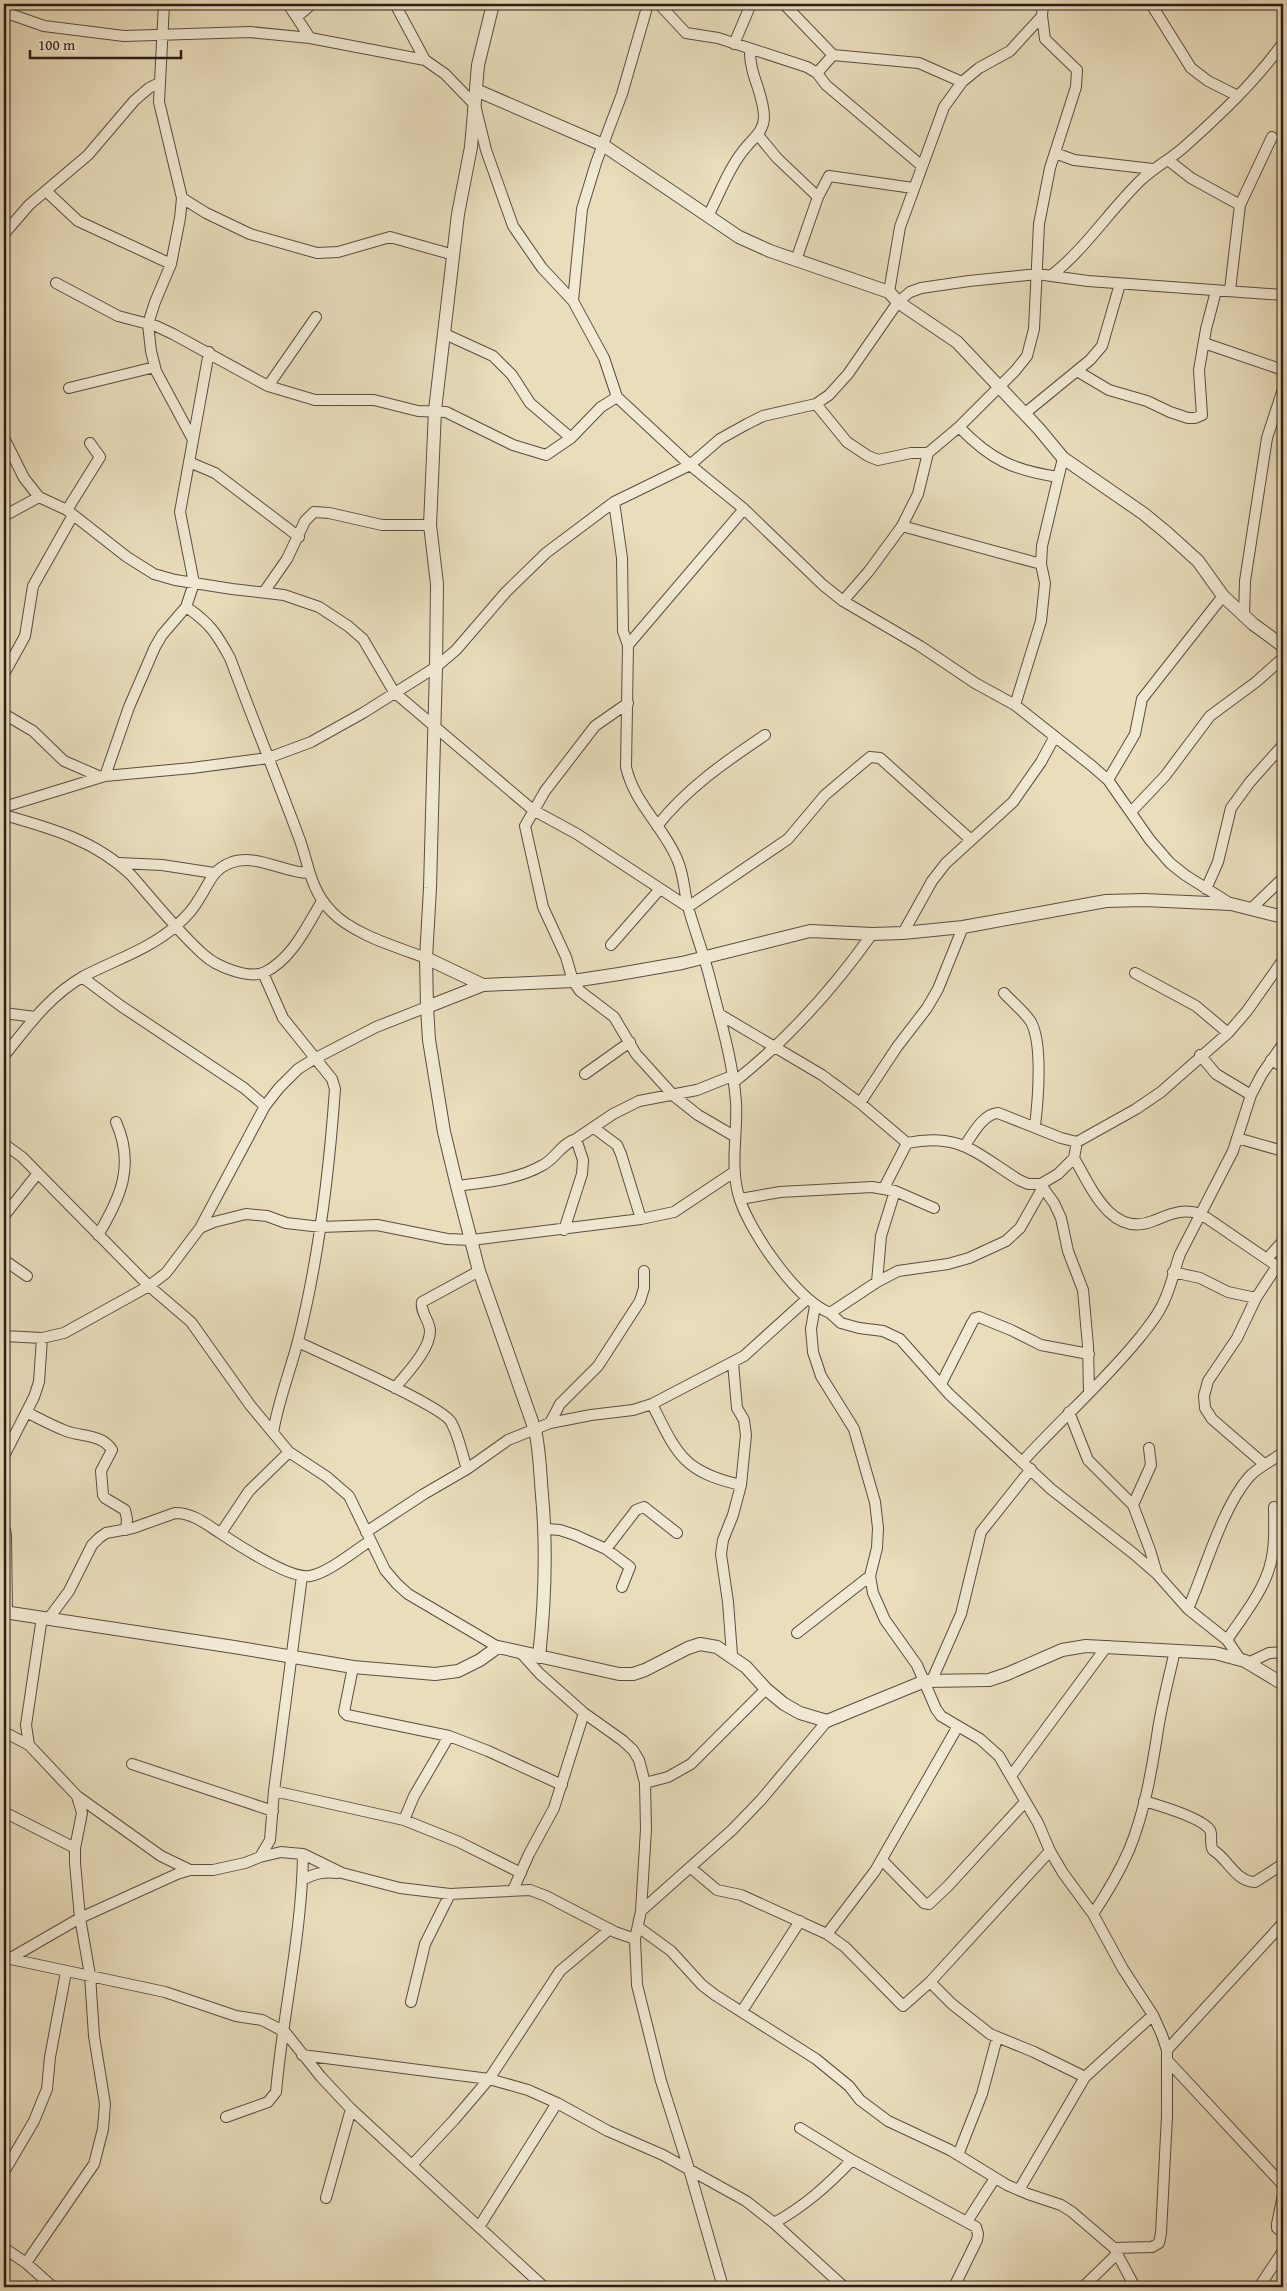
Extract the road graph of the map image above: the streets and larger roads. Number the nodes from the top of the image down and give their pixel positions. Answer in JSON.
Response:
{"nodes":[{"id":1,"x":164,"y":4,"type":"edge"},
{"id":2,"x":288,"y":4,"type":"edge"},
{"id":3,"x":312,"y":4,"type":"edge"},
{"id":4,"x":395,"y":4,"type":"edge"},
{"id":5,"x":493,"y":4,"type":"edge"},
{"id":6,"x":648,"y":4,"type":"edge"},
{"id":7,"x":659,"y":4,"type":"edge"},
{"id":8,"x":752,"y":4,"type":"edge"},
{"id":9,"x":784,"y":4,"type":"edge"},
{"id":10,"x":1043,"y":4,"type":"edge"},
{"id":11,"x":1151,"y":4,"type":"edge"},
{"id":12,"x":4,"y":12,"type":"edge"},
{"id":13,"x":298,"y":16,"type":"junction"},
{"id":14,"x":1042,"y":16,"type":"junction"},
{"id":15,"x":164,"y":36,"type":"junction"},
{"id":16,"x":310,"y":38,"type":"junction"},
{"id":17,"x":1283,"y":43,"type":"edge"},
{"id":18,"x":734,"y":44,"type":"junction"},
{"id":19,"x":750,"y":50,"type":"junction"},
{"id":20,"x":833,"y":55,"type":"junction"},
{"id":21,"x":425,"y":60,"type":"junction"},
{"id":22,"x":817,"y":73,"type":"junction"},
{"id":23,"x":962,"y":82,"type":"junction"},
{"id":24,"x":159,"y":83,"type":"junction"},
{"id":25,"x":476,"y":90,"type":"junction"},
{"id":26,"x":1238,"y":96,"type":"junction"},
{"id":27,"x":475,"y":105,"type":"junction"},
{"id":28,"x":758,"y":135,"type":"junction"},
{"id":29,"x":1272,"y":137,"type":"dead end"},
{"id":30,"x":604,"y":145,"type":"junction"},
{"id":31,"x":1055,"y":153,"type":"junction"},
{"id":32,"x":1168,"y":160,"type":"junction"},
{"id":33,"x":922,"y":166,"type":"junction"},
{"id":34,"x":1153,"y":169,"type":"junction"},
{"id":35,"x":914,"y":188,"type":"junction"},
{"id":36,"x":46,"y":191,"type":"junction"},
{"id":37,"x":818,"y":197,"type":"junction"},
{"id":38,"x":182,"y":198,"type":"junction"},
{"id":39,"x":1240,"y":205,"type":"junction"},
{"id":40,"x":708,"y":216,"type":"junction"},
{"id":41,"x":4,"y":234,"type":"edge"},
{"id":42,"x":454,"y":255,"type":"junction"},
{"id":43,"x":796,"y":260,"type":"junction"},
{"id":44,"x":171,"y":264,"type":"junction"},
{"id":45,"x":1037,"y":274,"type":"junction"},
{"id":46,"x":1052,"y":275,"type":"junction"},
{"id":47,"x":56,"y":283,"type":"dead end"},
{"id":48,"x":1120,"y":284,"type":"junction"},
{"id":49,"x":1216,"y":290,"type":"junction"},
{"id":50,"x":1230,"y":290,"type":"junction"},
{"id":51,"x":889,"y":292,"type":"junction"},
{"id":52,"x":1283,"y":295,"type":"edge"},
{"id":53,"x":573,"y":301,"type":"junction"},
{"id":54,"x":898,"y":302,"type":"junction"},
{"id":55,"x":316,"y":317,"type":"dead end"},
{"id":56,"x":148,"y":324,"type":"junction"},
{"id":57,"x":445,"y":334,"type":"junction"},
{"id":58,"x":1204,"y":343,"type":"junction"},
{"id":59,"x":209,"y":352,"type":"junction"},
{"id":60,"x":155,"y":367,"type":"junction"},
{"id":61,"x":1283,"y":370,"type":"edge"},
{"id":62,"x":1077,"y":371,"type":"junction"},
{"id":63,"x":268,"y":386,"type":"junction"},
{"id":64,"x":999,"y":386,"type":"junction"},
{"id":65,"x":69,"y":388,"type":"dead end"},
{"id":66,"x":1283,"y":389,"type":"edge"},
{"id":67,"x":617,"y":397,"type":"junction"},
{"id":68,"x":816,"y":404,"type":"junction"},
{"id":69,"x":435,"y":410,"type":"junction"},
{"id":70,"x":1024,"y":414,"type":"junction"},
{"id":71,"x":958,"y":427,"type":"junction"},
{"id":72,"x":4,"y":438,"type":"edge"},
{"id":73,"x":192,"y":438,"type":"junction"},
{"id":74,"x":572,"y":438,"type":"junction"},
{"id":75,"x":90,"y":443,"type":"dead end"},
{"id":76,"x":928,"y":453,"type":"junction"},
{"id":77,"x":1063,"y":458,"type":"junction"},
{"id":78,"x":189,"y":462,"type":"junction"},
{"id":79,"x":690,"y":465,"type":"junction"},
{"id":80,"x":1058,"y":477,"type":"junction"},
{"id":81,"x":39,"y":497,"type":"junction"},
{"id":82,"x":614,"y":502,"type":"junction"},
{"id":83,"x":744,"y":509,"type":"junction"},
{"id":84,"x":70,"y":513,"type":"junction"},
{"id":85,"x":4,"y":516,"type":"edge"},
{"id":86,"x":430,"y":525,"type":"junction"},
{"id":87,"x":902,"y":526,"type":"junction"},
{"id":88,"x":299,"y":537,"type":"junction"},
{"id":89,"x":1041,"y":564,"type":"junction"},
{"id":90,"x":194,"y":583,"type":"junction"},
{"id":91,"x":264,"y":592,"type":"junction"},
{"id":92,"x":1223,"y":596,"type":"junction"},
{"id":93,"x":844,"y":601,"type":"junction"},
{"id":94,"x":186,"y":607,"type":"junction"},
{"id":95,"x":1244,"y":616,"type":"junction"},
{"id":96,"x":628,"y":645,"type":"junction"},
{"id":97,"x":1283,"y":646,"type":"edge"},
{"id":98,"x":1283,"y":658,"type":"edge"},
{"id":99,"x":436,"y":667,"type":"junction"},
{"id":100,"x":4,"y":674,"type":"edge"},
{"id":101,"x":394,"y":692,"type":"junction"},
{"id":102,"x":628,"y":703,"type":"junction"},
{"id":103,"x":1014,"y":705,"type":"junction"},
{"id":104,"x":4,"y":714,"type":"edge"},
{"id":105,"x":435,"y":728,"type":"junction"},
{"id":106,"x":765,"y":735,"type":"dead end"},
{"id":107,"x":1054,"y":738,"type":"junction"},
{"id":108,"x":1283,"y":745,"type":"edge"},
{"id":109,"x":268,"y":758,"type":"junction"},
{"id":110,"x":103,"y":777,"type":"junction"},
{"id":111,"x":1108,"y":780,"type":"junction"},
{"id":112,"x":4,"y":807,"type":"edge"},
{"id":113,"x":533,"y":810,"type":"junction"},
{"id":114,"x":1131,"y":812,"type":"junction"},
{"id":115,"x":4,"y":815,"type":"edge"},
{"id":116,"x":657,"y":826,"type":"junction"},
{"id":117,"x":970,"y":839,"type":"junction"},
{"id":118,"x":119,"y":863,"type":"junction"},
{"id":119,"x":214,"y":873,"type":"junction"},
{"id":120,"x":308,"y":873,"type":"junction"},
{"id":121,"x":1283,"y":878,"type":"edge"},
{"id":122,"x":660,"y":889,"type":"junction"},
{"id":123,"x":1206,"y":889,"type":"junction"},
{"id":124,"x":322,"y":901,"type":"junction"},
{"id":125,"x":1231,"y":904,"type":"junction"},
{"id":126,"x":688,"y":907,"type":"junction"},
{"id":127,"x":1251,"y":909,"type":"junction"},
{"id":128,"x":1283,"y":917,"type":"edge"},
{"id":129,"x":177,"y":925,"type":"junction"},
{"id":130,"x":964,"y":927,"type":"junction"},
{"id":131,"x":903,"y":933,"type":"junction"},
{"id":132,"x":872,"y":934,"type":"junction"},
{"id":133,"x":611,"y":944,"type":"dead end"},
{"id":134,"x":704,"y":957,"type":"junction"},
{"id":135,"x":426,"y":958,"type":"junction"},
{"id":136,"x":1283,"y":960,"type":"edge"},
{"id":137,"x":263,"y":973,"type":"junction"},
{"id":138,"x":1135,"y":973,"type":"dead end"},
{"id":139,"x":82,"y":977,"type":"junction"},
{"id":140,"x":573,"y":981,"type":"junction"},
{"id":141,"x":483,"y":985,"type":"junction"},
{"id":142,"x":1004,"y":993,"type":"dead end"},
{"id":143,"x":427,"y":1007,"type":"junction"},
{"id":144,"x":4,"y":1014,"type":"edge"},
{"id":145,"x":719,"y":1014,"type":"junction"},
{"id":146,"x":35,"y":1017,"type":"junction"},
{"id":147,"x":1228,"y":1033,"type":"junction"},
{"id":148,"x":630,"y":1042,"type":"junction"},
{"id":149,"x":1283,"y":1044,"type":"edge"},
{"id":150,"x":774,"y":1047,"type":"junction"},
{"id":151,"x":1200,"y":1055,"type":"junction"},
{"id":152,"x":4,"y":1056,"type":"edge"},
{"id":153,"x":314,"y":1059,"type":"junction"},
{"id":154,"x":1271,"y":1060,"type":"junction"},
{"id":155,"x":1283,"y":1067,"type":"edge"},
{"id":156,"x":585,"y":1074,"type":"dead end"},
{"id":157,"x":733,"y":1079,"type":"junction"},
{"id":158,"x":1251,"y":1095,"type":"junction"},
{"id":159,"x":674,"y":1096,"type":"junction"},
{"id":160,"x":860,"y":1103,"type":"junction"},
{"id":161,"x":265,"y":1106,"type":"junction"},
{"id":162,"x":116,"y":1122,"type":"dead end"},
{"id":163,"x":1035,"y":1126,"type":"junction"},
{"id":164,"x":594,"y":1128,"type":"junction"},
{"id":165,"x":734,"y":1136,"type":"junction"},
{"id":166,"x":1237,"y":1138,"type":"junction"},
{"id":167,"x":576,"y":1139,"type":"junction"},
{"id":168,"x":1077,"y":1142,"type":"junction"},
{"id":169,"x":907,"y":1143,"type":"junction"},
{"id":170,"x":4,"y":1144,"type":"edge"},
{"id":171,"x":965,"y":1145,"type":"junction"},
{"id":172,"x":1283,"y":1151,"type":"edge"},
{"id":173,"x":1074,"y":1158,"type":"junction"},
{"id":174,"x":38,"y":1172,"type":"junction"},
{"id":175,"x":734,"y":1172,"type":"junction"},
{"id":176,"x":457,"y":1186,"type":"junction"},
{"id":177,"x":1042,"y":1186,"type":"junction"},
{"id":178,"x":884,"y":1188,"type":"junction"},
{"id":179,"x":895,"y":1191,"type":"junction"},
{"id":180,"x":740,"y":1199,"type":"junction"},
{"id":181,"x":934,"y":1208,"type":"dead end"},
{"id":182,"x":1201,"y":1214,"type":"junction"},
{"id":183,"x":4,"y":1216,"type":"edge"},
{"id":184,"x":641,"y":1219,"type":"junction"},
{"id":185,"x":321,"y":1227,"type":"junction"},
{"id":186,"x":200,"y":1228,"type":"junction"},
{"id":187,"x":564,"y":1230,"type":"junction"},
{"id":188,"x":98,"y":1235,"type":"junction"},
{"id":189,"x":472,"y":1240,"type":"junction"},
{"id":190,"x":1283,"y":1241,"type":"edge"},
{"id":191,"x":1267,"y":1259,"type":"junction"},
{"id":192,"x":4,"y":1260,"type":"edge"},
{"id":193,"x":1280,"y":1267,"type":"edge"},
{"id":194,"x":480,"y":1271,"type":"junction"},
{"id":195,"x":644,"y":1271,"type":"dead end"},
{"id":196,"x":1173,"y":1272,"type":"junction"},
{"id":197,"x":27,"y":1276,"type":"dead end"},
{"id":198,"x":877,"y":1282,"type":"junction"},
{"id":199,"x":149,"y":1286,"type":"junction"},
{"id":200,"x":1256,"y":1298,"type":"junction"},
{"id":201,"x":811,"y":1302,"type":"junction"},
{"id":202,"x":830,"y":1313,"type":"junction"},
{"id":203,"x":4,"y":1336,"type":"edge"},
{"id":204,"x":42,"y":1338,"type":"junction"},
{"id":205,"x":298,"y":1342,"type":"junction"},
{"id":206,"x":1089,"y":1354,"type":"junction"},
{"id":207,"x":733,"y":1363,"type":"junction"},
{"id":208,"x":941,"y":1384,"type":"junction"},
{"id":209,"x":395,"y":1388,"type":"junction"},
{"id":210,"x":1089,"y":1392,"type":"junction"},
{"id":211,"x":652,"y":1404,"type":"junction"},
{"id":212,"x":28,"y":1412,"type":"junction"},
{"id":213,"x":1069,"y":1412,"type":"junction"},
{"id":214,"x":550,"y":1423,"type":"junction"},
{"id":215,"x":535,"y":1430,"type":"junction"},
{"id":216,"x":273,"y":1433,"type":"junction"},
{"id":217,"x":1149,"y":1448,"type":"dead end"},
{"id":218,"x":289,"y":1452,"type":"junction"},
{"id":219,"x":1283,"y":1452,"type":"edge"},
{"id":220,"x":4,"y":1456,"type":"edge"},
{"id":221,"x":1023,"y":1461,"type":"junction"},
{"id":222,"x":1264,"y":1464,"type":"junction"},
{"id":223,"x":1031,"y":1469,"type":"junction"},
{"id":224,"x":468,"y":1470,"type":"junction"},
{"id":225,"x":740,"y":1485,"type":"junction"},
{"id":226,"x":1133,"y":1506,"type":"junction"},
{"id":227,"x":1274,"y":1507,"type":"dead end"},
{"id":228,"x":4,"y":1527,"type":"edge"},
{"id":229,"x":546,"y":1529,"type":"junction"},
{"id":230,"x":126,"y":1530,"type":"junction"},
{"id":231,"x":221,"y":1533,"type":"junction"},
{"id":232,"x":677,"y":1533,"type":"dead end"},
{"id":233,"x":368,"y":1537,"type":"junction"},
{"id":234,"x":606,"y":1549,"type":"junction"},
{"id":235,"x":1156,"y":1574,"type":"junction"},
{"id":236,"x":302,"y":1576,"type":"junction"},
{"id":237,"x":870,"y":1576,"type":"junction"},
{"id":238,"x":622,"y":1587,"type":"dead end"},
{"id":239,"x":1188,"y":1609,"type":"junction"},
{"id":240,"x":5,"y":1613,"type":"edge"},
{"id":241,"x":46,"y":1617,"type":"junction"},
{"id":242,"x":797,"y":1633,"type":"dead end"},
{"id":243,"x":1228,"y":1640,"type":"junction"},
{"id":244,"x":1107,"y":1646,"type":"junction"},
{"id":245,"x":498,"y":1648,"type":"junction"},
{"id":246,"x":1175,"y":1650,"type":"junction"},
{"id":247,"x":1283,"y":1652,"type":"edge"},
{"id":248,"x":520,"y":1653,"type":"junction"},
{"id":249,"x":732,"y":1655,"type":"junction"},
{"id":250,"x":291,"y":1656,"type":"junction"},
{"id":251,"x":539,"y":1657,"type":"junction"},
{"id":252,"x":1244,"y":1661,"type":"junction"},
{"id":253,"x":353,"y":1667,"type":"junction"},
{"id":254,"x":928,"y":1680,"type":"junction"},
{"id":255,"x":1283,"y":1684,"type":"edge"},
{"id":256,"x":766,"y":1689,"type":"junction"},
{"id":257,"x":584,"y":1713,"type":"junction"},
{"id":258,"x":827,"y":1721,"type":"junction"},
{"id":259,"x":958,"y":1726,"type":"junction"},
{"id":260,"x":4,"y":1732,"type":"edge"},
{"id":261,"x":449,"y":1736,"type":"junction"},
{"id":262,"x":29,"y":1745,"type":"junction"},
{"id":263,"x":132,"y":1764,"type":"dead end"},
{"id":264,"x":1011,"y":1776,"type":"junction"},
{"id":265,"x":645,"y":1783,"type":"junction"},
{"id":266,"x":562,"y":1785,"type":"junction"},
{"id":267,"x":274,"y":1791,"type":"junction"},
{"id":268,"x":77,"y":1796,"type":"junction"},
{"id":269,"x":1144,"y":1801,"type":"junction"},
{"id":270,"x":1025,"y":1802,"type":"junction"},
{"id":271,"x":273,"y":1810,"type":"junction"},
{"id":272,"x":4,"y":1812,"type":"edge"},
{"id":273,"x":404,"y":1820,"type":"junction"},
{"id":274,"x":270,"y":1840,"type":"junction"},
{"id":275,"x":75,"y":1848,"type":"junction"},
{"id":276,"x":1050,"y":1851,"type":"junction"},
{"id":277,"x":280,"y":1852,"type":"junction"},
{"id":278,"x":302,"y":1854,"type":"junction"},
{"id":279,"x":260,"y":1857,"type":"junction"},
{"id":280,"x":882,"y":1860,"type":"junction"},
{"id":281,"x":1282,"y":1867,"type":"edge"},
{"id":282,"x":691,"y":1868,"type":"junction"},
{"id":283,"x":190,"y":1870,"type":"junction"},
{"id":284,"x":521,"y":1872,"type":"junction"},
{"id":285,"x":342,"y":1874,"type":"junction"},
{"id":286,"x":302,"y":1880,"type":"junction"},
{"id":287,"x":514,"y":1890,"type":"junction"},
{"id":288,"x":450,"y":1894,"type":"junction"},
{"id":289,"x":641,"y":1910,"type":"junction"},
{"id":290,"x":1093,"y":1914,"type":"junction"},
{"id":291,"x":80,"y":1918,"type":"junction"},
{"id":292,"x":800,"y":1921,"type":"junction"},
{"id":293,"x":1283,"y":1923,"type":"edge"},
{"id":294,"x":638,"y":1927,"type":"junction"},
{"id":295,"x":610,"y":1929,"type":"junction"},
{"id":296,"x":827,"y":1934,"type":"junction"},
{"id":297,"x":635,"y":1939,"type":"junction"},
{"id":298,"x":6,"y":1958,"type":"edge"},
{"id":299,"x":66,"y":1972,"type":"junction"},
{"id":300,"x":90,"y":1975,"type":"junction"},
{"id":301,"x":930,"y":1982,"type":"junction"},
{"id":302,"x":411,"y":2002,"type":"dead end"},
{"id":303,"x":742,"y":2011,"type":"junction"},
{"id":304,"x":1153,"y":2015,"type":"junction"},
{"id":305,"x":285,"y":2032,"type":"junction"},
{"id":306,"x":997,"y":2038,"type":"junction"},
{"id":307,"x":302,"y":2055,"type":"junction"},
{"id":308,"x":1167,"y":2055,"type":"junction"},
{"id":309,"x":1085,"y":2077,"type":"junction"},
{"id":310,"x":489,"y":2079,"type":"junction"},
{"id":311,"x":558,"y":2103,"type":"junction"},
{"id":312,"x":351,"y":2109,"type":"junction"},
{"id":313,"x":226,"y":2116,"type":"dead end"},
{"id":314,"x":800,"y":2128,"type":"dead end"},
{"id":315,"x":958,"y":2155,"type":"junction"},
{"id":316,"x":852,"y":2160,"type":"junction"},
{"id":317,"x":412,"y":2165,"type":"junction"},
{"id":318,"x":689,"y":2169,"type":"junction"},
{"id":319,"x":4,"y":2172,"type":"edge"},
{"id":320,"x":995,"y":2178,"type":"junction"},
{"id":321,"x":1283,"y":2185,"type":"edge"},
{"id":322,"x":1018,"y":2190,"type":"junction"},
{"id":323,"x":1283,"y":2195,"type":"edge"},
{"id":324,"x":326,"y":2198,"type":"dead end"},
{"id":325,"x":968,"y":2220,"type":"junction"},
{"id":326,"x":774,"y":2223,"type":"junction"},
{"id":327,"x":479,"y":2227,"type":"junction"},
{"id":328,"x":1283,"y":2233,"type":"edge"},
{"id":329,"x":4,"y":2248,"type":"edge"},
{"id":330,"x":1115,"y":2251,"type":"junction"},
{"id":331,"x":1283,"y":2251,"type":"edge"},
{"id":332,"x":26,"y":2263,"type":"junction"},
{"id":333,"x":838,"y":2286,"type":"edge"},
{"id":334,"x":53,"y":2287,"type":"edge"},
{"id":335,"x":544,"y":2287,"type":"edge"},
{"id":336,"x":723,"y":2287,"type":"edge"},
{"id":337,"x":954,"y":2287,"type":"edge"},
{"id":338,"x":1083,"y":2287,"type":"edge"},
{"id":339,"x":1135,"y":2287,"type":"edge"},
{"id":340,"x":1259,"y":2287,"type":"edge"}],
"edges":[{"from":1,"to":15,"type":"street"},
{"from":2,"to":13,"type":"street"},
{"from":3,"to":13,"type":"street"},
{"from":4,"to":21,"type":"street"},
{"from":5,"to":25,"type":"street"},
{"from":6,"to":30,"type":"street"},
{"from":7,"to":18,"type":"street"},
{"from":8,"to":18,"type":"street"},
{"from":9,"to":20,"type":"street"},
{"from":10,"to":14,"type":"street"},
{"from":11,"to":26,"type":"street"},
{"from":12,"to":15,"type":"street"},
{"from":13,"to":16,"type":"street"},
{"from":14,"to":23,"type":"street"},
{"from":14,"to":31,"type":"street"},
{"from":15,"to":16,"type":"street"},
{"from":15,"to":24,"type":"street"},
{"from":16,"to":21,"type":"street"},
{"from":17,"to":26,"type":"street"},
{"from":18,"to":19,"type":"street"},
{"from":19,"to":22,"type":"street"},
{"from":19,"to":28,"type":"street"},
{"from":20,"to":22,"type":"street"},
{"from":20,"to":23,"type":"street"},
{"from":21,"to":27,"type":"street"},
{"from":22,"to":33,"type":"street"},
{"from":23,"to":33,"type":"street"},
{"from":24,"to":36,"type":"street"},
{"from":24,"to":38,"type":"street"},
{"from":25,"to":27,"type":"street"},
{"from":25,"to":30,"type":"street"},
{"from":26,"to":32,"type":"street"},
{"from":27,"to":42,"type":"street"},
{"from":27,"to":53,"type":"street"},
{"from":28,"to":37,"type":"street"},
{"from":28,"to":40,"type":"street"},
{"from":29,"to":39,"type":"street"},
{"from":30,"to":40,"type":"street"},
{"from":30,"to":53,"type":"street"},
{"from":31,"to":34,"type":"street"},
{"from":31,"to":45,"type":"street"},
{"from":32,"to":34,"type":"street"},
{"from":32,"to":39,"type":"street"},
{"from":33,"to":35,"type":"street"},
{"from":34,"to":46,"type":"street"},
{"from":35,"to":37,"type":"street"},
{"from":35,"to":51,"type":"street"},
{"from":36,"to":41,"type":"street"},
{"from":36,"to":44,"type":"street"},
{"from":37,"to":43,"type":"street"},
{"from":38,"to":42,"type":"street"},
{"from":38,"to":44,"type":"street"},
{"from":39,"to":50,"type":"street"},
{"from":40,"to":43,"type":"street"},
{"from":42,"to":57,"type":"street"},
{"from":43,"to":51,"type":"street"},
{"from":44,"to":56,"type":"street"},
{"from":45,"to":46,"type":"street"},
{"from":45,"to":54,"type":"street"},
{"from":45,"to":64,"type":"street"},
{"from":46,"to":48,"type":"street"},
{"from":47,"to":56,"type":"street"},
{"from":48,"to":49,"type":"street"},
{"from":48,"to":62,"type":"street"},
{"from":49,"to":50,"type":"street"},
{"from":49,"to":58,"type":"street"},
{"from":50,"to":52,"type":"street"},
{"from":51,"to":54,"type":"street"},
{"from":53,"to":67,"type":"street"},
{"from":54,"to":64,"type":"street"},
{"from":54,"to":68,"type":"street"},
{"from":55,"to":63,"type":"street"},
{"from":56,"to":59,"type":"street"},
{"from":56,"to":60,"type":"street"},
{"from":57,"to":69,"type":"street"},
{"from":57,"to":74,"type":"street"},
{"from":58,"to":61,"type":"street"},
{"from":58,"to":62,"type":"street"},
{"from":59,"to":63,"type":"street"},
{"from":59,"to":73,"type":"street"},
{"from":60,"to":65,"type":"street"},
{"from":60,"to":73,"type":"street"},
{"from":62,"to":70,"type":"street"},
{"from":63,"to":69,"type":"street"},
{"from":64,"to":70,"type":"street"},
{"from":64,"to":71,"type":"street"},
{"from":66,"to":95,"type":"street"},
{"from":67,"to":74,"type":"street"},
{"from":67,"to":79,"type":"street"},
{"from":68,"to":76,"type":"street"},
{"from":68,"to":79,"type":"street"},
{"from":69,"to":74,"type":"street"},
{"from":69,"to":86,"type":"street"},
{"from":70,"to":77,"type":"street"},
{"from":71,"to":76,"type":"street"},
{"from":71,"to":80,"type":"street"},
{"from":72,"to":81,"type":"street"},
{"from":73,"to":78,"type":"street"},
{"from":75,"to":84,"type":"street"},
{"from":76,"to":87,"type":"street"},
{"from":77,"to":80,"type":"street"},
{"from":77,"to":92,"type":"street"},
{"from":78,"to":88,"type":"street"},
{"from":78,"to":90,"type":"street"},
{"from":79,"to":82,"type":"street"},
{"from":79,"to":83,"type":"street"},
{"from":80,"to":89,"type":"street"},
{"from":81,"to":84,"type":"street"},
{"from":81,"to":85,"type":"street"},
{"from":82,"to":96,"type":"street"},
{"from":82,"to":99,"type":"street"},
{"from":83,"to":93,"type":"street"},
{"from":83,"to":96,"type":"street"},
{"from":84,"to":90,"type":"street"},
{"from":84,"to":100,"type":"street"},
{"from":86,"to":88,"type":"street"},
{"from":86,"to":99,"type":"street"},
{"from":87,"to":89,"type":"street"},
{"from":87,"to":93,"type":"street"},
{"from":88,"to":91,"type":"street"},
{"from":89,"to":103,"type":"street"},
{"from":90,"to":91,"type":"street"},
{"from":90,"to":94,"type":"street"},
{"from":91,"to":101,"type":"street"},
{"from":92,"to":95,"type":"street"},
{"from":92,"to":111,"type":"street"},
{"from":93,"to":103,"type":"street"},
{"from":94,"to":109,"type":"street"},
{"from":94,"to":110,"type":"street"},
{"from":95,"to":97,"type":"street"},
{"from":96,"to":102,"type":"street"},
{"from":98,"to":114,"type":"street"},
{"from":99,"to":101,"type":"street"},
{"from":99,"to":105,"type":"street"},
{"from":101,"to":105,"type":"street"},
{"from":101,"to":109,"type":"street"},
{"from":102,"to":113,"type":"street"},
{"from":102,"to":116,"type":"street"},
{"from":103,"to":107,"type":"street"},
{"from":104,"to":110,"type":"street"},
{"from":105,"to":113,"type":"street"},
{"from":105,"to":135,"type":"street"},
{"from":106,"to":116,"type":"street"},
{"from":107,"to":111,"type":"street"},
{"from":107,"to":117,"type":"street"},
{"from":108,"to":123,"type":"street"},
{"from":109,"to":110,"type":"street"},
{"from":109,"to":120,"type":"street"},
{"from":110,"to":112,"type":"street"},
{"from":111,"to":114,"type":"street"},
{"from":113,"to":122,"type":"street"},
{"from":113,"to":140,"type":"street"},
{"from":114,"to":123,"type":"street"},
{"from":115,"to":118,"type":"street"},
{"from":116,"to":126,"type":"street"},
{"from":117,"to":126,"type":"street"},
{"from":117,"to":131,"type":"street"},
{"from":118,"to":119,"type":"street"},
{"from":118,"to":129,"type":"street"},
{"from":119,"to":120,"type":"street"},
{"from":119,"to":129,"type":"street"},
{"from":120,"to":124,"type":"street"},
{"from":121,"to":127,"type":"street"},
{"from":122,"to":126,"type":"street"},
{"from":122,"to":133,"type":"street"},
{"from":123,"to":125,"type":"street"},
{"from":124,"to":135,"type":"street"},
{"from":124,"to":137,"type":"street"},
{"from":125,"to":127,"type":"street"},
{"from":125,"to":130,"type":"street"},
{"from":126,"to":134,"type":"street"},
{"from":127,"to":128,"type":"street"},
{"from":129,"to":137,"type":"street"},
{"from":129,"to":139,"type":"street"},
{"from":130,"to":131,"type":"street"},
{"from":130,"to":160,"type":"street"},
{"from":131,"to":132,"type":"street"},
{"from":132,"to":134,"type":"street"},
{"from":132,"to":150,"type":"street"},
{"from":134,"to":140,"type":"street"},
{"from":134,"to":145,"type":"street"},
{"from":135,"to":141,"type":"street"},
{"from":135,"to":143,"type":"street"},
{"from":136,"to":147,"type":"street"},
{"from":137,"to":153,"type":"street"},
{"from":138,"to":147,"type":"street"},
{"from":139,"to":146,"type":"street"},
{"from":139,"to":161,"type":"street"},
{"from":140,"to":141,"type":"street"},
{"from":140,"to":148,"type":"street"},
{"from":141,"to":143,"type":"street"},
{"from":142,"to":163,"type":"street"},
{"from":143,"to":153,"type":"street"},
{"from":143,"to":176,"type":"street"},
{"from":144,"to":146,"type":"street"},
{"from":145,"to":150,"type":"street"},
{"from":145,"to":157,"type":"street"},
{"from":146,"to":152,"type":"street"},
{"from":147,"to":151,"type":"street"},
{"from":148,"to":156,"type":"street"},
{"from":148,"to":159,"type":"street"},
{"from":149,"to":154,"type":"street"},
{"from":150,"to":157,"type":"street"},
{"from":150,"to":160,"type":"street"},
{"from":151,"to":158,"type":"street"},
{"from":151,"to":168,"type":"street"},
{"from":153,"to":161,"type":"street"},
{"from":153,"to":185,"type":"street"},
{"from":154,"to":155,"type":"street"},
{"from":154,"to":158,"type":"street"},
{"from":157,"to":159,"type":"street"},
{"from":157,"to":165,"type":"street"},
{"from":158,"to":166,"type":"street"},
{"from":159,"to":164,"type":"street"},
{"from":159,"to":165,"type":"street"},
{"from":160,"to":169,"type":"street"},
{"from":161,"to":186,"type":"street"},
{"from":162,"to":188,"type":"street"},
{"from":163,"to":168,"type":"street"},
{"from":163,"to":171,"type":"street"},
{"from":164,"to":167,"type":"street"},
{"from":164,"to":184,"type":"street"},
{"from":165,"to":175,"type":"street"},
{"from":166,"to":172,"type":"street"},
{"from":166,"to":182,"type":"street"},
{"from":167,"to":176,"type":"street"},
{"from":167,"to":187,"type":"street"},
{"from":168,"to":173,"type":"street"},
{"from":169,"to":171,"type":"street"},
{"from":169,"to":178,"type":"street"},
{"from":170,"to":174,"type":"street"},
{"from":171,"to":177,"type":"street"},
{"from":173,"to":177,"type":"street"},
{"from":173,"to":182,"type":"street"},
{"from":174,"to":183,"type":"street"},
{"from":174,"to":188,"type":"street"},
{"from":175,"to":180,"type":"street"},
{"from":175,"to":184,"type":"street"},
{"from":176,"to":189,"type":"street"},
{"from":177,"to":198,"type":"street"},
{"from":177,"to":206,"type":"street"},
{"from":178,"to":179,"type":"street"},
{"from":178,"to":180,"type":"street"},
{"from":179,"to":181,"type":"street"},
{"from":179,"to":198,"type":"street"},
{"from":180,"to":201,"type":"street"},
{"from":182,"to":191,"type":"street"},
{"from":182,"to":196,"type":"street"},
{"from":184,"to":187,"type":"street"},
{"from":185,"to":186,"type":"street"},
{"from":185,"to":189,"type":"street"},
{"from":185,"to":205,"type":"street"},
{"from":186,"to":199,"type":"street"},
{"from":187,"to":189,"type":"street"},
{"from":188,"to":199,"type":"street"},
{"from":189,"to":194,"type":"street"},
{"from":190,"to":191,"type":"street"},
{"from":191,"to":193,"type":"street"},
{"from":192,"to":197,"type":"street"},
{"from":193,"to":200,"type":"street"},
{"from":194,"to":209,"type":"street"},
{"from":194,"to":215,"type":"street"},
{"from":195,"to":214,"type":"street"},
{"from":196,"to":200,"type":"street"},
{"from":196,"to":210,"type":"street"},
{"from":198,"to":202,"type":"street"},
{"from":199,"to":204,"type":"street"},
{"from":199,"to":216,"type":"street"},
{"from":200,"to":222,"type":"street"},
{"from":201,"to":202,"type":"street"},
{"from":201,"to":207,"type":"street"},
{"from":201,"to":237,"type":"street"},
{"from":202,"to":208,"type":"street"},
{"from":203,"to":204,"type":"street"},
{"from":204,"to":212,"type":"street"},
{"from":205,"to":209,"type":"street"},
{"from":205,"to":216,"type":"street"},
{"from":206,"to":208,"type":"street"},
{"from":206,"to":210,"type":"street"},
{"from":207,"to":211,"type":"street"},
{"from":207,"to":225,"type":"street"},
{"from":208,"to":221,"type":"street"},
{"from":209,"to":224,"type":"street"},
{"from":210,"to":213,"type":"street"},
{"from":211,"to":214,"type":"street"},
{"from":211,"to":225,"type":"street"},
{"from":212,"to":220,"type":"street"},
{"from":212,"to":230,"type":"street"},
{"from":213,"to":221,"type":"street"},
{"from":213,"to":226,"type":"street"},
{"from":214,"to":215,"type":"street"},
{"from":215,"to":224,"type":"street"},
{"from":215,"to":229,"type":"street"},
{"from":216,"to":218,"type":"street"},
{"from":217,"to":226,"type":"street"},
{"from":218,"to":231,"type":"street"},
{"from":218,"to":233,"type":"street"},
{"from":219,"to":222,"type":"street"},
{"from":221,"to":223,"type":"street"},
{"from":222,"to":239,"type":"street"},
{"from":223,"to":235,"type":"street"},
{"from":223,"to":254,"type":"street"},
{"from":224,"to":233,"type":"street"},
{"from":225,"to":249,"type":"street"},
{"from":226,"to":235,"type":"street"},
{"from":227,"to":243,"type":"street"},
{"from":228,"to":240,"type":"street"},
{"from":229,"to":234,"type":"street"},
{"from":229,"to":251,"type":"street"},
{"from":230,"to":231,"type":"street"},
{"from":230,"to":241,"type":"street"},
{"from":231,"to":236,"type":"street"},
{"from":232,"to":234,"type":"street"},
{"from":233,"to":236,"type":"street"},
{"from":233,"to":245,"type":"street"},
{"from":234,"to":238,"type":"street"},
{"from":235,"to":239,"type":"street"},
{"from":236,"to":250,"type":"street"},
{"from":237,"to":242,"type":"street"},
{"from":237,"to":254,"type":"street"},
{"from":239,"to":243,"type":"street"},
{"from":240,"to":241,"type":"street"},
{"from":241,"to":250,"type":"street"},
{"from":241,"to":262,"type":"street"},
{"from":243,"to":252,"type":"street"},
{"from":244,"to":246,"type":"street"},
{"from":244,"to":254,"type":"street"},
{"from":244,"to":264,"type":"street"},
{"from":245,"to":248,"type":"street"},
{"from":245,"to":253,"type":"street"},
{"from":246,"to":252,"type":"street"},
{"from":246,"to":269,"type":"street"},
{"from":247,"to":252,"type":"street"},
{"from":248,"to":251,"type":"street"},
{"from":248,"to":257,"type":"street"},
{"from":249,"to":251,"type":"street"},
{"from":249,"to":256,"type":"street"},
{"from":250,"to":253,"type":"street"},
{"from":250,"to":267,"type":"street"},
{"from":252,"to":255,"type":"street"},
{"from":253,"to":261,"type":"street"},
{"from":254,"to":258,"type":"street"},
{"from":254,"to":259,"type":"street"},
{"from":256,"to":258,"type":"street"},
{"from":256,"to":265,"type":"street"},
{"from":257,"to":265,"type":"street"},
{"from":257,"to":266,"type":"street"},
{"from":258,"to":282,"type":"street"},
{"from":259,"to":264,"type":"street"},
{"from":259,"to":280,"type":"street"},
{"from":260,"to":262,"type":"street"},
{"from":261,"to":266,"type":"street"},
{"from":261,"to":273,"type":"street"},
{"from":262,"to":268,"type":"street"},
{"from":263,"to":271,"type":"street"},
{"from":264,"to":270,"type":"street"},
{"from":265,"to":289,"type":"street"},
{"from":266,"to":284,"type":"street"},
{"from":267,"to":271,"type":"street"},
{"from":267,"to":273,"type":"street"},
{"from":268,"to":275,"type":"street"},
{"from":268,"to":283,"type":"street"},
{"from":269,"to":281,"type":"street"},
{"from":269,"to":290,"type":"street"},
{"from":270,"to":276,"type":"street"},
{"from":270,"to":280,"type":"street"},
{"from":271,"to":274,"type":"street"},
{"from":272,"to":275,"type":"street"},
{"from":273,"to":284,"type":"street"},
{"from":274,"to":277,"type":"street"},
{"from":274,"to":279,"type":"street"},
{"from":275,"to":291,"type":"street"},
{"from":276,"to":290,"type":"street"},
{"from":276,"to":301,"type":"street"},
{"from":277,"to":278,"type":"street"},
{"from":277,"to":279,"type":"street"},
{"from":278,"to":285,"type":"street"},
{"from":278,"to":286,"type":"street"},
{"from":279,"to":283,"type":"street"},
{"from":280,"to":296,"type":"street"},
{"from":282,"to":289,"type":"street"},
{"from":282,"to":292,"type":"street"},
{"from":283,"to":291,"type":"street"},
{"from":284,"to":287,"type":"street"},
{"from":285,"to":286,"type":"street"},
{"from":285,"to":288,"type":"street"},
{"from":286,"to":305,"type":"street"},
{"from":287,"to":288,"type":"street"},
{"from":287,"to":295,"type":"street"},
{"from":288,"to":302,"type":"street"},
{"from":289,"to":294,"type":"street"},
{"from":290,"to":304,"type":"street"},
{"from":291,"to":298,"type":"street"},
{"from":291,"to":300,"type":"street"},
{"from":292,"to":296,"type":"street"},
{"from":292,"to":303,"type":"street"},
{"from":293,"to":308,"type":"street"},
{"from":294,"to":297,"type":"street"},
{"from":294,"to":303,"type":"street"},
{"from":295,"to":297,"type":"street"},
{"from":295,"to":310,"type":"street"},
{"from":296,"to":301,"type":"street"},
{"from":297,"to":318,"type":"street"},
{"from":298,"to":299,"type":"street"},
{"from":299,"to":300,"type":"street"},
{"from":299,"to":319,"type":"street"},
{"from":300,"to":305,"type":"street"},
{"from":300,"to":332,"type":"street"},
{"from":301,"to":306,"type":"street"},
{"from":303,"to":315,"type":"street"},
{"from":304,"to":308,"type":"street"},
{"from":304,"to":309,"type":"street"},
{"from":305,"to":307,"type":"street"},
{"from":305,"to":313,"type":"street"},
{"from":306,"to":309,"type":"street"},
{"from":306,"to":315,"type":"street"},
{"from":307,"to":310,"type":"street"},
{"from":307,"to":312,"type":"street"},
{"from":308,"to":321,"type":"street"},
{"from":308,"to":330,"type":"street"},
{"from":309,"to":322,"type":"street"},
{"from":310,"to":311,"type":"street"},
{"from":310,"to":317,"type":"street"},
{"from":311,"to":318,"type":"street"},
{"from":311,"to":327,"type":"street"},
{"from":312,"to":317,"type":"street"},
{"from":312,"to":324,"type":"street"},
{"from":314,"to":316,"type":"street"},
{"from":315,"to":320,"type":"street"},
{"from":316,"to":325,"type":"street"},
{"from":316,"to":326,"type":"street"},
{"from":317,"to":327,"type":"street"},
{"from":318,"to":326,"type":"street"},
{"from":318,"to":336,"type":"street"},
{"from":320,"to":322,"type":"street"},
{"from":320,"to":325,"type":"street"},
{"from":322,"to":330,"type":"street"},
{"from":323,"to":328,"type":"street"},
{"from":325,"to":337,"type":"street"},
{"from":326,"to":333,"type":"street"},
{"from":327,"to":335,"type":"street"},
{"from":329,"to":332,"type":"street"},
{"from":330,"to":338,"type":"street"},
{"from":330,"to":339,"type":"street"},
{"from":331,"to":340,"type":"street"},
{"from":332,"to":334,"type":"street"}]}
